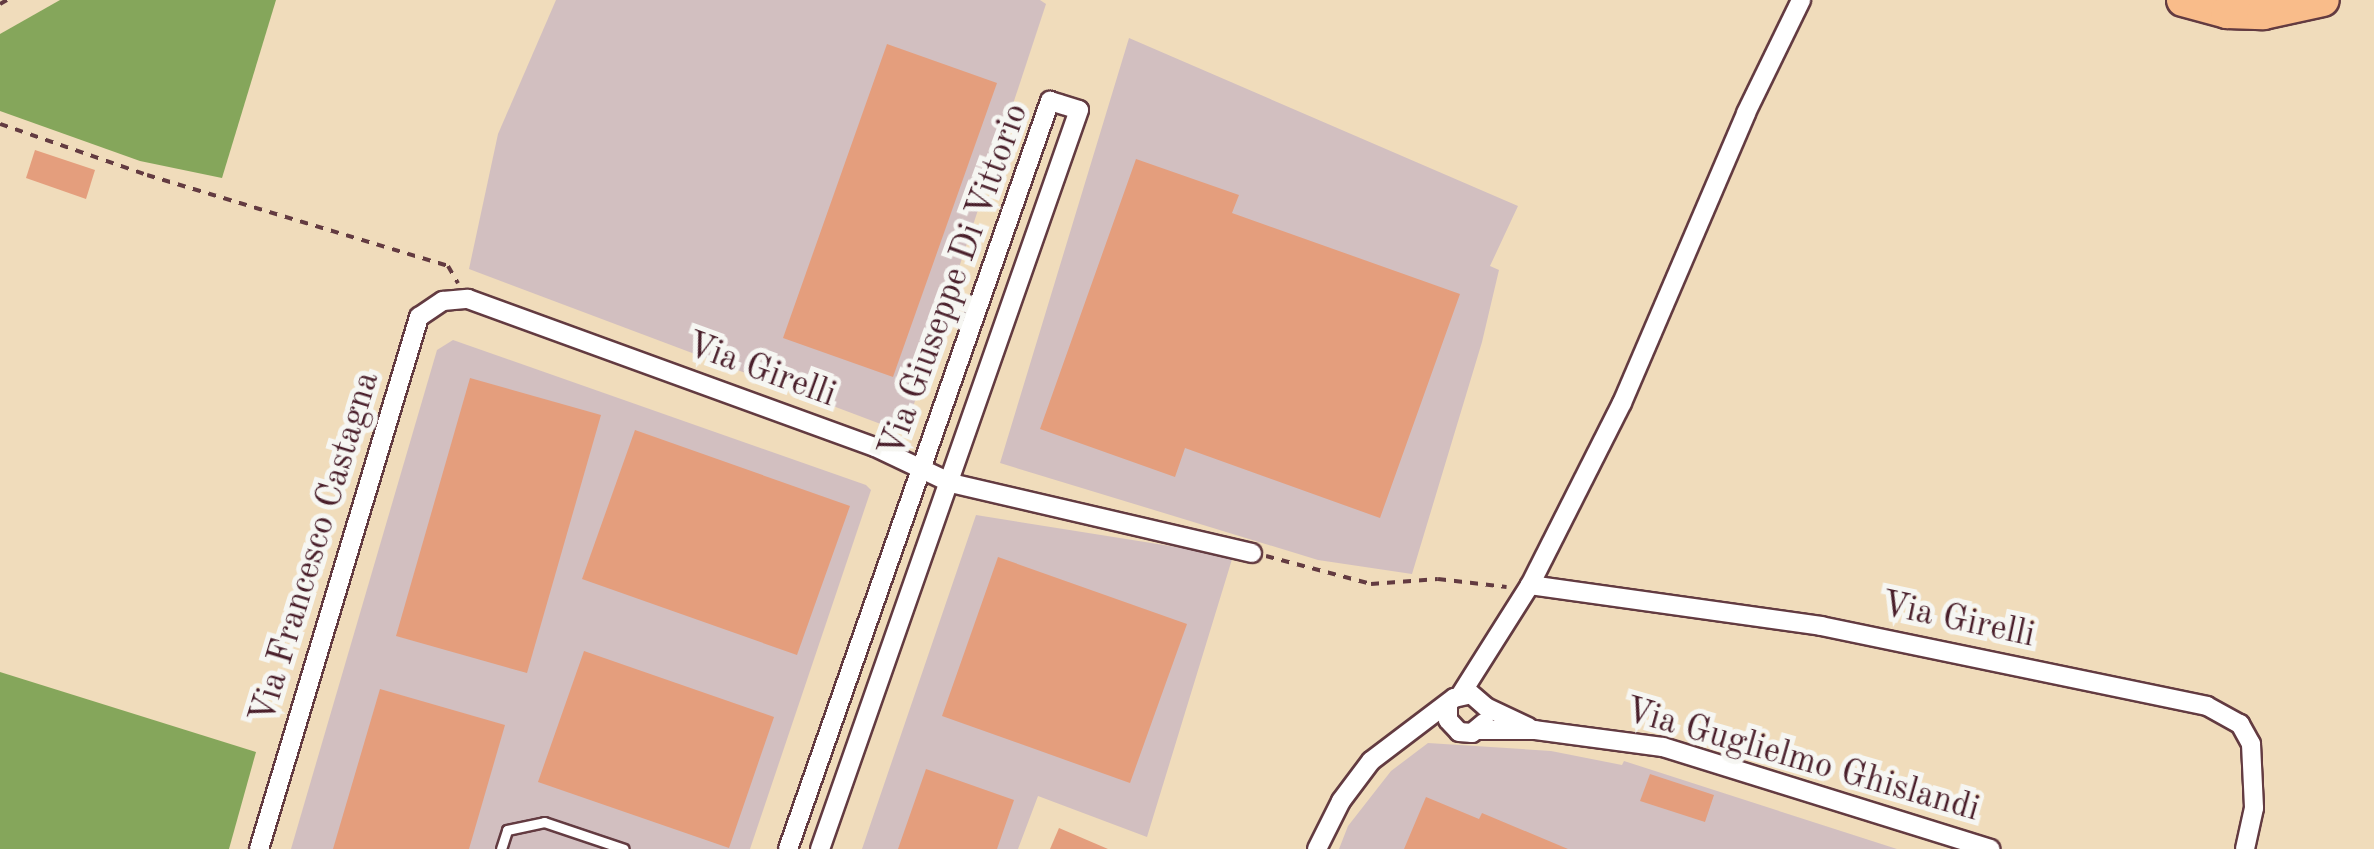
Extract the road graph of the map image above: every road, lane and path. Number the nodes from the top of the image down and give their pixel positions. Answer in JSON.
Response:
{"nodes":[{"id":1,"x":7,"y":0,"type":"edge"},
{"id":2,"x":1800,"y":0,"type":"edge"},
{"id":3,"x":2183,"y":0,"type":"edge"},
{"id":4,"x":2324,"y":0,"type":"edge"},
{"id":5,"x":0,"y":4,"type":"edge"},
{"id":6,"x":0,"y":124,"type":"edge"},
{"id":7,"x":468,"y":299,"type":"junction"},
{"id":8,"x":920,"y":466,"type":"junction"},
{"id":9,"x":951,"y":483,"type":"junction"},
{"id":10,"x":1252,"y":553,"type":"joint"},
{"id":11,"x":1530,"y":585,"type":"junction"},
{"id":12,"x":1454,"y":700,"type":"junction"},
{"id":13,"x":1486,"y":706,"type":"junction"},
{"id":14,"x":1453,"y":728,"type":"junction"},
{"id":15,"x":1479,"y":730,"type":"junction"},
{"id":16,"x":1535,"y":730,"type":"junction"},
{"id":17,"x":1392,"y":743,"type":"junction"},
{"id":18,"x":259,"y":849,"type":"edge"},
{"id":19,"x":501,"y":849,"type":"edge"},
{"id":20,"x":624,"y":849,"type":"edge"},
{"id":21,"x":788,"y":849,"type":"edge"},
{"id":22,"x":820,"y":849,"type":"edge"},
{"id":23,"x":1317,"y":849,"type":"edge"},
{"id":24,"x":1990,"y":849,"type":"edge"},
{"id":25,"x":2244,"y":849,"type":"edge"}],
"edges":[{"from":1,"to":5,"type":"path"},
{"from":2,"to":11,"type":"street"},
{"from":3,"to":4,"type":"highway"},
{"from":6,"to":7,"type":"path"},
{"from":7,"to":8,"type":"street","name":"Via Girelli"},
{"from":7,"to":18,"type":"street","name":"Via Francesco Castagna"},
{"from":8,"to":9,"type":"street","name":"Via Girelli"},
{"from":8,"to":9,"type":"street","name":"Via Giuseppe Di Vittorio"},
{"from":8,"to":21,"type":"street","name":"Via Giuseppe Di Vittorio"},
{"from":9,"to":10,"type":"street","name":"Via Girelli"},
{"from":9,"to":22,"type":"street","name":"Via Giuseppe Di Vittorio"},
{"from":10,"to":11,"type":"path"},
{"from":11,"to":12,"type":"street"},
{"from":11,"to":25,"type":"street","name":"Via Girelli"},
{"from":12,"to":13,"type":"street"},
{"from":12,"to":14,"type":"street"},
{"from":12,"to":17,"type":"street"},
{"from":13,"to":15,"type":"street"},
{"from":13,"to":16,"type":"street","name":"Via Guglielmo Ghislandi"},
{"from":14,"to":15,"type":"street"},
{"from":14,"to":17,"type":"street"},
{"from":15,"to":16,"type":"street","name":"Via Guglielmo Ghislandi"},
{"from":16,"to":24,"type":"street","name":"Via Guglielmo Ghislandi"},
{"from":17,"to":23,"type":"street"},
{"from":19,"to":20,"type":"lane"}]}
